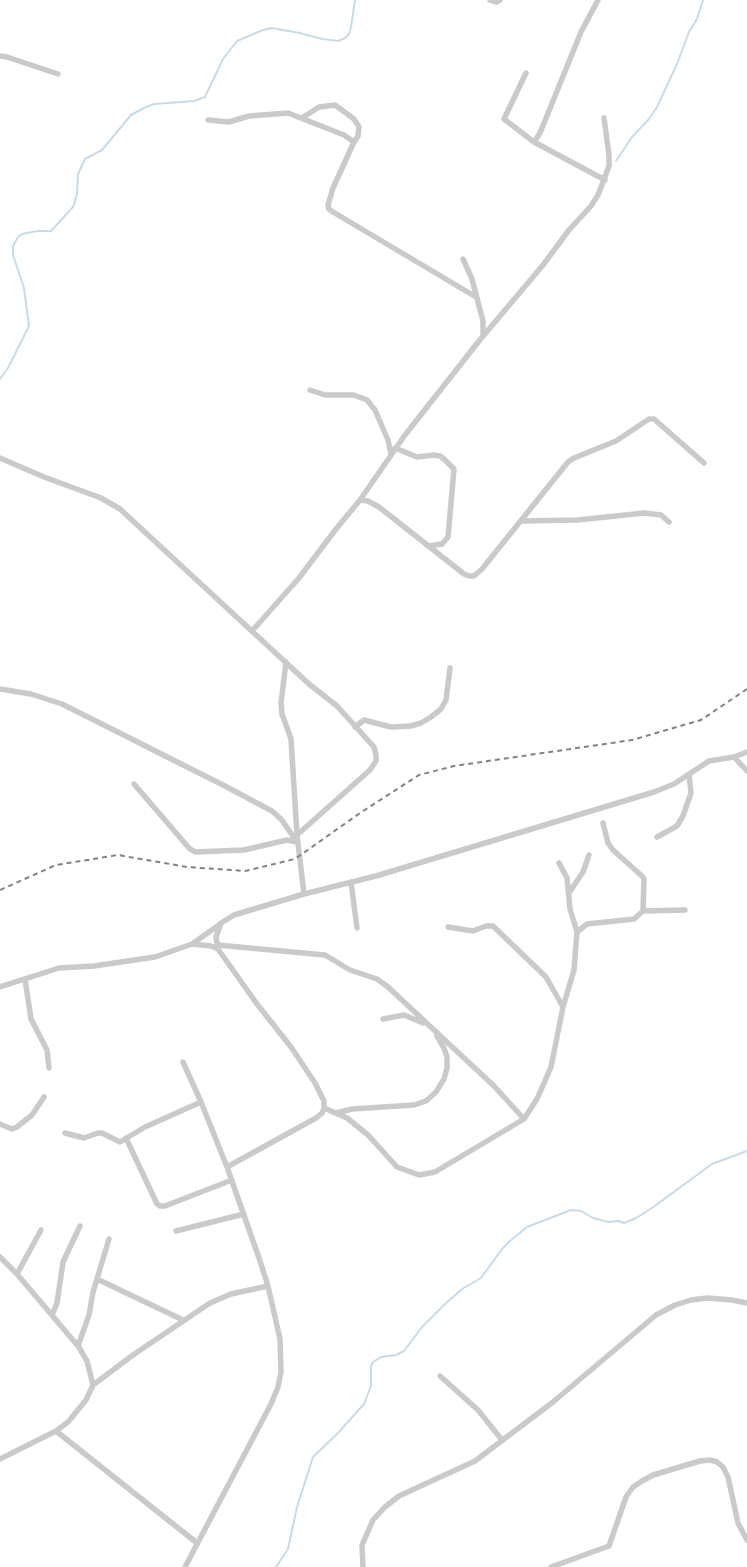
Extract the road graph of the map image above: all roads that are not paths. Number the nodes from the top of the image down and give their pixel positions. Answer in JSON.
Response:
{"nodes":[{"id":1,"x":490,"y":0,"type":"edge"},
{"id":2,"x":500,"y":0,"type":"edge"},
{"id":3,"x":598,"y":0,"type":"edge"},
{"id":4,"x":0,"y":56,"type":"edge"},
{"id":5,"x":526,"y":73,"type":"dead end"},
{"id":6,"x":58,"y":74,"type":"dead end"},
{"id":7,"x":302,"y":118,"type":"junction"},
{"id":8,"x":604,"y":118,"type":"dead end"},
{"id":9,"x":208,"y":120,"type":"dead end"},
{"id":10,"x":354,"y":142,"type":"junction"},
{"id":11,"x":534,"y":142,"type":"junction"},
{"id":12,"x":605,"y":180,"type":"junction"},
{"id":13,"x":463,"y":259,"type":"dead end"},
{"id":14,"x":476,"y":296,"type":"junction"},
{"id":15,"x":483,"y":335,"type":"junction"},
{"id":16,"x":310,"y":390,"type":"dead end"},
{"id":17,"x":395,"y":448,"type":"junction"},
{"id":18,"x":391,"y":454,"type":"junction"},
{"id":19,"x":0,"y":458,"type":"edge"},
{"id":20,"x":704,"y":463,"type":"dead end"},
{"id":21,"x":360,"y":500,"type":"junction"},
{"id":22,"x":521,"y":522,"type":"junction"},
{"id":23,"x":669,"y":522,"type":"dead end"},
{"id":24,"x":429,"y":546,"type":"junction"},
{"id":25,"x":252,"y":631,"type":"junction"},
{"id":26,"x":286,"y":662,"type":"junction"},
{"id":27,"x":450,"y":668,"type":"dead end"},
{"id":28,"x":0,"y":689,"type":"edge"},
{"id":29,"x":355,"y":727,"type":"junction"},
{"id":30,"x":747,"y":752,"type":"edge"},
{"id":31,"x":734,"y":757,"type":"junction"},
{"id":32,"x":747,"y":771,"type":"edge"},
{"id":33,"x":689,"y":774,"type":"junction"},
{"id":34,"x":134,"y":784,"type":"dead end"},
{"id":35,"x":603,"y":823,"type":"dead end"},
{"id":36,"x":657,"y":837,"type":"dead end"},
{"id":37,"x":297,"y":840,"type":"junction"},
{"id":38,"x":590,"y":855,"type":"dead end"},
{"id":39,"x":559,"y":864,"type":"dead end"},
{"id":40,"x":351,"y":882,"type":"junction"},
{"id":41,"x":304,"y":894,"type":"junction"},
{"id":42,"x":569,"y":894,"type":"junction"},
{"id":43,"x":685,"y":910,"type":"dead end"},
{"id":44,"x":643,"y":912,"type":"junction"},
{"id":45,"x":221,"y":923,"type":"junction"},
{"id":46,"x":448,"y":927,"type":"dead end"},
{"id":47,"x":357,"y":928,"type":"dead end"},
{"id":48,"x":577,"y":932,"type":"junction"},
{"id":49,"x":192,"y":944,"type":"junction"},
{"id":50,"x":217,"y":947,"type":"junction"},
{"id":51,"x":25,"y":979,"type":"junction"},
{"id":52,"x":0,"y":987,"type":"edge"},
{"id":53,"x":563,"y":1007,"type":"junction"},
{"id":54,"x":382,"y":1019,"type":"dead end"},
{"id":55,"x":183,"y":1062,"type":"dead end"},
{"id":56,"x":49,"y":1068,"type":"dead end"},
{"id":57,"x":44,"y":1097,"type":"dead end"},
{"id":58,"x":201,"y":1102,"type":"junction"},
{"id":59,"x":324,"y":1108,"type":"junction"},
{"id":60,"x":336,"y":1113,"type":"junction"},
{"id":61,"x":524,"y":1119,"type":"junction"},
{"id":62,"x":0,"y":1124,"type":"edge"},
{"id":63,"x":65,"y":1134,"type":"dead end"},
{"id":64,"x":126,"y":1138,"type":"junction"},
{"id":65,"x":227,"y":1167,"type":"junction"},
{"id":66,"x":232,"y":1180,"type":"junction"},
{"id":67,"x":244,"y":1214,"type":"junction"},
{"id":68,"x":80,"y":1226,"type":"dead end"},
{"id":69,"x":41,"y":1230,"type":"dead end"},
{"id":70,"x":176,"y":1231,"type":"dead end"},
{"id":71,"x":109,"y":1239,"type":"dead end"},
{"id":72,"x":0,"y":1257,"type":"edge"},
{"id":73,"x":17,"y":1274,"type":"junction"},
{"id":74,"x":97,"y":1279,"type":"junction"},
{"id":75,"x":268,"y":1286,"type":"junction"},
{"id":76,"x":747,"y":1303,"type":"edge"},
{"id":77,"x":52,"y":1314,"type":"junction"},
{"id":78,"x":183,"y":1320,"type":"junction"},
{"id":79,"x":78,"y":1346,"type":"junction"},
{"id":80,"x":440,"y":1376,"type":"dead end"},
{"id":81,"x":93,"y":1385,"type":"junction"},
{"id":82,"x":56,"y":1431,"type":"junction"},
{"id":83,"x":502,"y":1440,"type":"junction"},
{"id":84,"x":0,"y":1460,"type":"edge"},
{"id":85,"x":747,"y":1540,"type":"edge"},
{"id":86,"x":197,"y":1544,"type":"junction"},
{"id":87,"x":185,"y":1567,"type":"edge"},
{"id":88,"x":363,"y":1567,"type":"edge"},
{"id":89,"x":551,"y":1567,"type":"edge"}],
"edges":[{"from":1,"to":2,"type":"street"},
{"from":3,"to":11,"type":"street"},
{"from":4,"to":6,"type":"street"},
{"from":5,"to":11,"type":"street"},
{"from":7,"to":9,"type":"street"},
{"from":7,"to":10,"type":"street"},
{"from":7,"to":10,"type":"street"},
{"from":8,"to":12,"type":"street"},
{"from":10,"to":14,"type":"street"},
{"from":11,"to":12,"type":"street"},
{"from":12,"to":15,"type":"street"},
{"from":13,"to":14,"type":"street"},
{"from":14,"to":15,"type":"street"},
{"from":15,"to":17,"type":"street"},
{"from":16,"to":18,"type":"street"},
{"from":17,"to":18,"type":"street"},
{"from":17,"to":24,"type":"street"},
{"from":18,"to":21,"type":"street"},
{"from":19,"to":25,"type":"street"},
{"from":20,"to":22,"type":"street"},
{"from":21,"to":24,"type":"street"},
{"from":21,"to":25,"type":"street"},
{"from":22,"to":23,"type":"street"},
{"from":22,"to":24,"type":"street"},
{"from":25,"to":26,"type":"street"},
{"from":26,"to":29,"type":"street"},
{"from":26,"to":37,"type":"street"},
{"from":27,"to":29,"type":"street"},
{"from":28,"to":37,"type":"street"},
{"from":29,"to":37,"type":"street"},
{"from":30,"to":31,"type":"street"},
{"from":31,"to":32,"type":"street"},
{"from":31,"to":33,"type":"street"},
{"from":33,"to":36,"type":"street"},
{"from":33,"to":40,"type":"street"},
{"from":34,"to":37,"type":"street"},
{"from":35,"to":44,"type":"street"},
{"from":37,"to":41,"type":"street"},
{"from":38,"to":42,"type":"street"},
{"from":39,"to":42,"type":"street"},
{"from":40,"to":41,"type":"street"},
{"from":40,"to":47,"type":"street"},
{"from":41,"to":45,"type":"street"},
{"from":42,"to":48,"type":"street"},
{"from":43,"to":44,"type":"street"},
{"from":44,"to":48,"type":"street"},
{"from":45,"to":49,"type":"street"},
{"from":45,"to":50,"type":"street"},
{"from":46,"to":53,"type":"street"},
{"from":48,"to":53,"type":"street"},
{"from":49,"to":50,"type":"street"},
{"from":49,"to":51,"type":"street"},
{"from":50,"to":59,"type":"street"},
{"from":50,"to":61,"type":"street"},
{"from":51,"to":52,"type":"street"},
{"from":51,"to":56,"type":"street"},
{"from":53,"to":61,"type":"street"},
{"from":54,"to":60,"type":"street"},
{"from":55,"to":58,"type":"street"},
{"from":57,"to":62,"type":"street"},
{"from":58,"to":64,"type":"street"},
{"from":58,"to":65,"type":"street"},
{"from":59,"to":60,"type":"street"},
{"from":59,"to":65,"type":"street"},
{"from":60,"to":61,"type":"street"},
{"from":63,"to":64,"type":"street"},
{"from":64,"to":66,"type":"street"},
{"from":65,"to":66,"type":"street"},
{"from":66,"to":67,"type":"street"},
{"from":67,"to":70,"type":"street"},
{"from":67,"to":75,"type":"street"},
{"from":68,"to":77,"type":"street"},
{"from":69,"to":73,"type":"street"},
{"from":71,"to":74,"type":"street"},
{"from":72,"to":73,"type":"street"},
{"from":73,"to":77,"type":"street"},
{"from":74,"to":78,"type":"street"},
{"from":74,"to":79,"type":"street"},
{"from":75,"to":78,"type":"street"},
{"from":75,"to":86,"type":"street"},
{"from":76,"to":83,"type":"street"},
{"from":77,"to":79,"type":"street"},
{"from":78,"to":81,"type":"street"},
{"from":79,"to":81,"type":"street"},
{"from":80,"to":83,"type":"street"},
{"from":81,"to":82,"type":"street"},
{"from":82,"to":84,"type":"street"},
{"from":82,"to":86,"type":"street"},
{"from":83,"to":88,"type":"street"},
{"from":85,"to":89,"type":"street"},
{"from":86,"to":87,"type":"street"}]}
